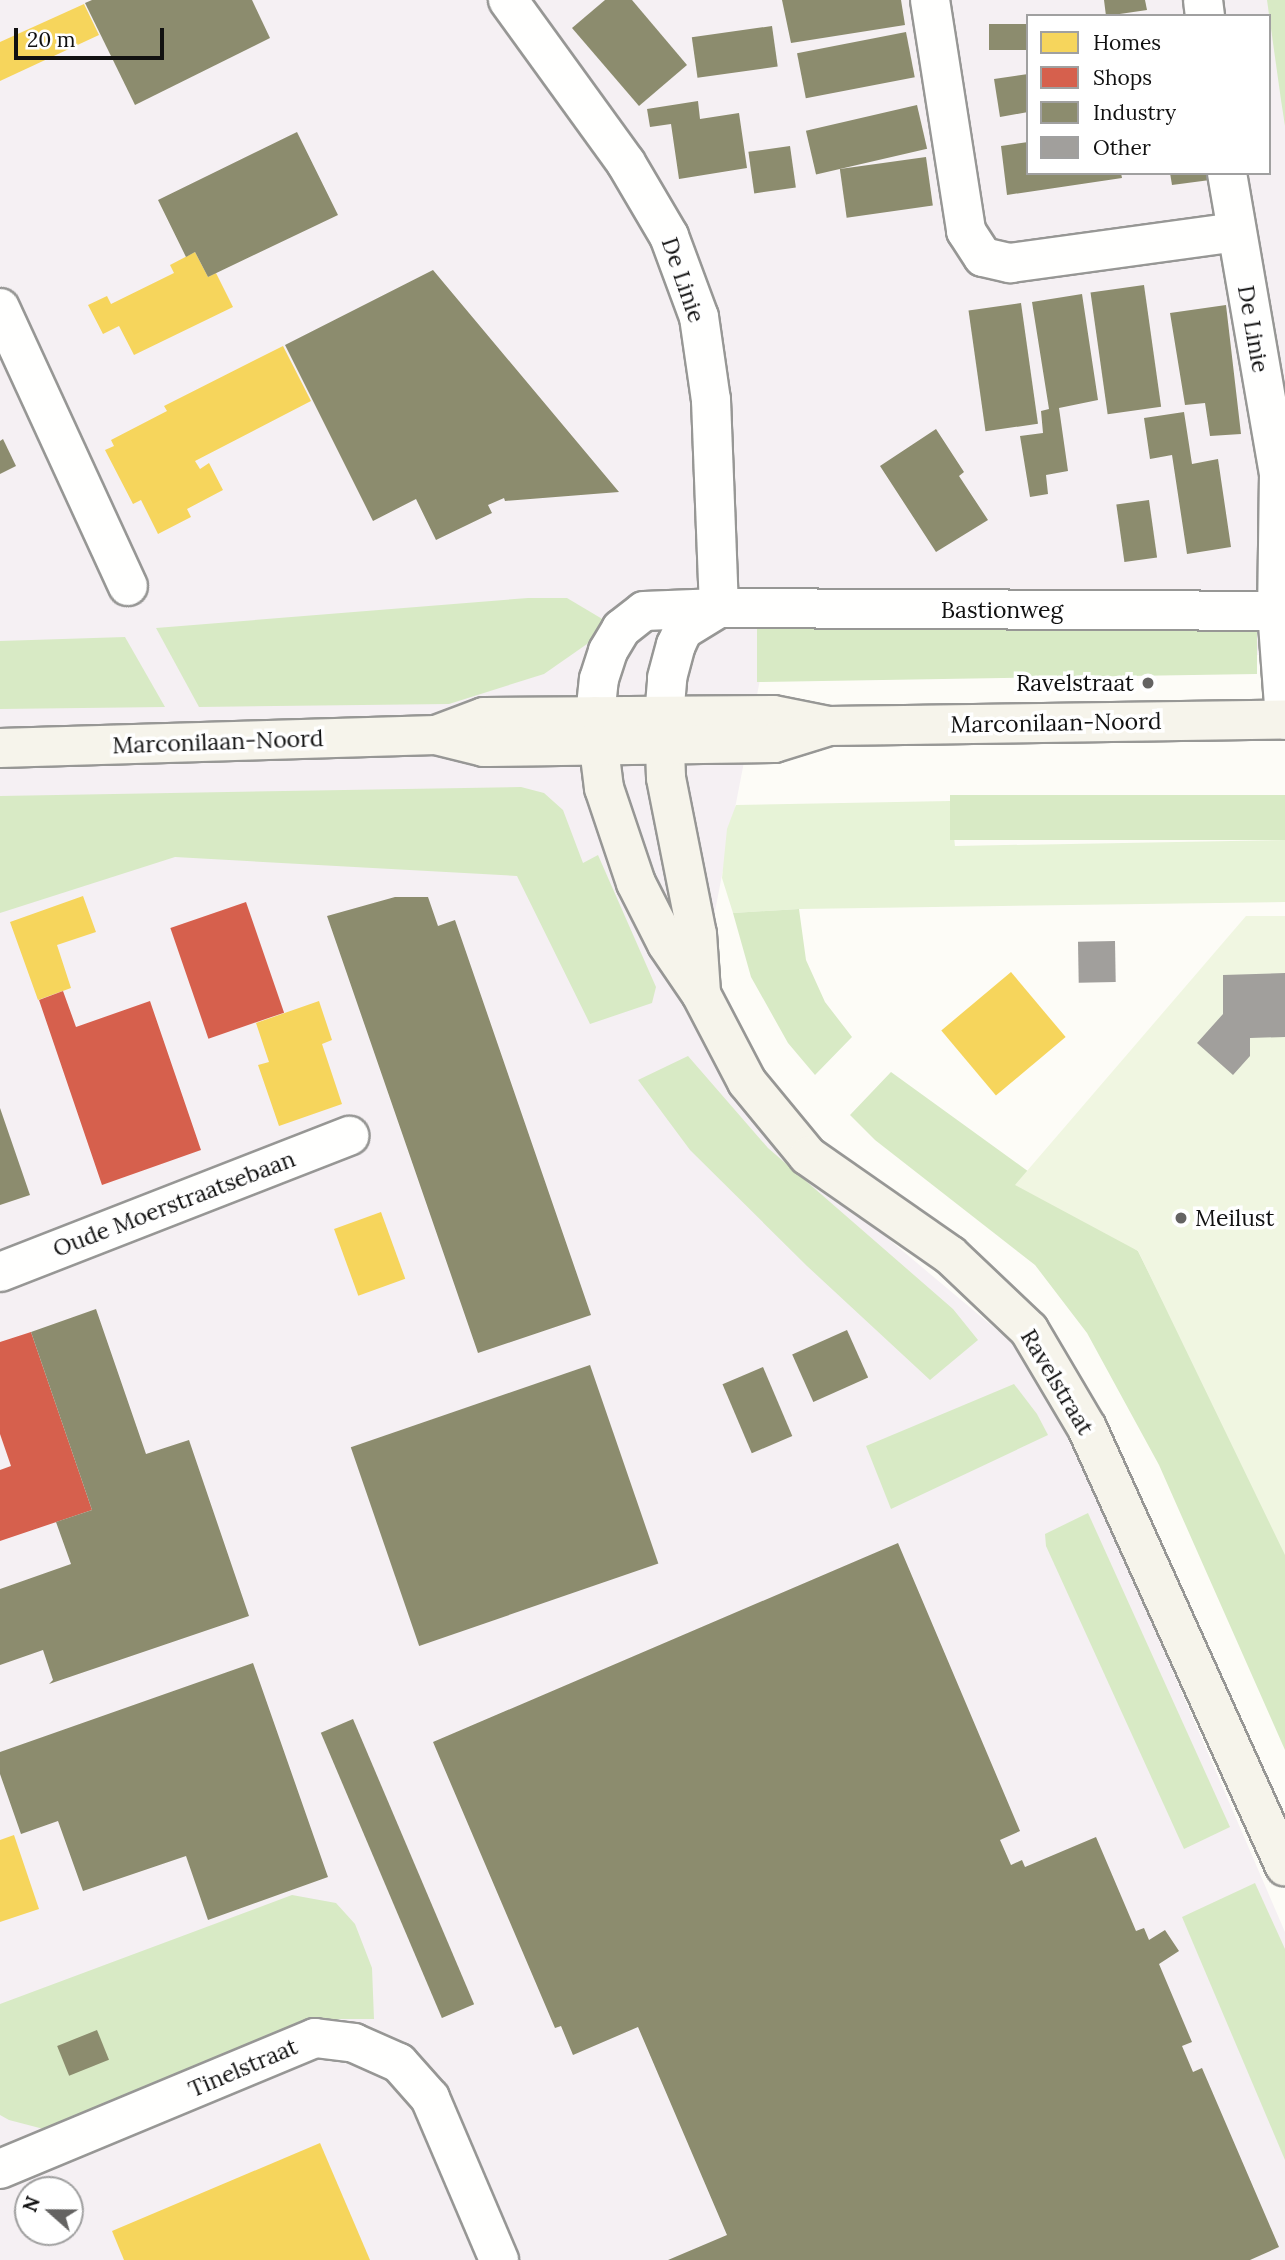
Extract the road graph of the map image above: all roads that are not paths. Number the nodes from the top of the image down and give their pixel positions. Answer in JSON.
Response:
{"nodes":[{"id":1,"x":508,"y":0,"type":"edge"},
{"id":2,"x":930,"y":0,"type":"edge"},
{"id":3,"x":1227,"y":175,"type":"edge"},
{"id":4,"x":1235,"y":232,"type":"junction"},
{"id":5,"x":0,"y":308,"type":"edge"},
{"id":6,"x":128,"y":586,"type":"dead end"},
{"id":7,"x":719,"y":608,"type":"junction"},
{"id":8,"x":1281,"y":610,"type":"edge"},
{"id":9,"x":1285,"y":720,"type":"edge"},
{"id":10,"x":664,"y":730,"type":"junction"},
{"id":11,"x":596,"y":731,"type":"junction"},
{"id":12,"x":0,"y":748,"type":"edge"},
{"id":13,"x":701,"y":994,"type":"junction"},
{"id":14,"x":349,"y":1136,"type":"dead end"},
{"id":15,"x":0,"y":1272,"type":"edge"},
{"id":16,"x":1285,"y":1866,"type":"edge"},
{"id":17,"x":0,"y":2169,"type":"edge"},
{"id":18,"x":499,"y":2260,"type":"edge"}],
"edges":[{"from":1,"to":7,"type":"street","name":"De Linie"},
{"from":2,"to":4,"type":"street"},
{"from":3,"to":4,"type":"street","name":"De Linie"},
{"from":4,"to":8,"type":"street","name":"De Linie"},
{"from":5,"to":6,"type":"street"},
{"from":7,"to":8,"type":"street","name":"Bastionweg"},
{"from":7,"to":10,"type":"street"},
{"from":7,"to":11,"type":"street","name":"Bastionweg"},
{"from":8,"to":9,"type":"street","name":"De Linie"},
{"from":9,"to":10,"type":"street","name":"Marconilaan-Noord"},
{"from":10,"to":11,"type":"street","name":"Marconilaan-Noord"},
{"from":10,"to":13,"type":"street","name":"Ravelstraat"},
{"from":11,"to":12,"type":"street","name":"Marconilaan-Noord"},
{"from":11,"to":13,"type":"street","name":"Ravelstraat"},
{"from":13,"to":16,"type":"street","name":"Ravelstraat"},
{"from":14,"to":15,"type":"street","name":"Oude Moerstraatsebaan"},
{"from":17,"to":18,"type":"street","name":"Tinelstraat"}]}
